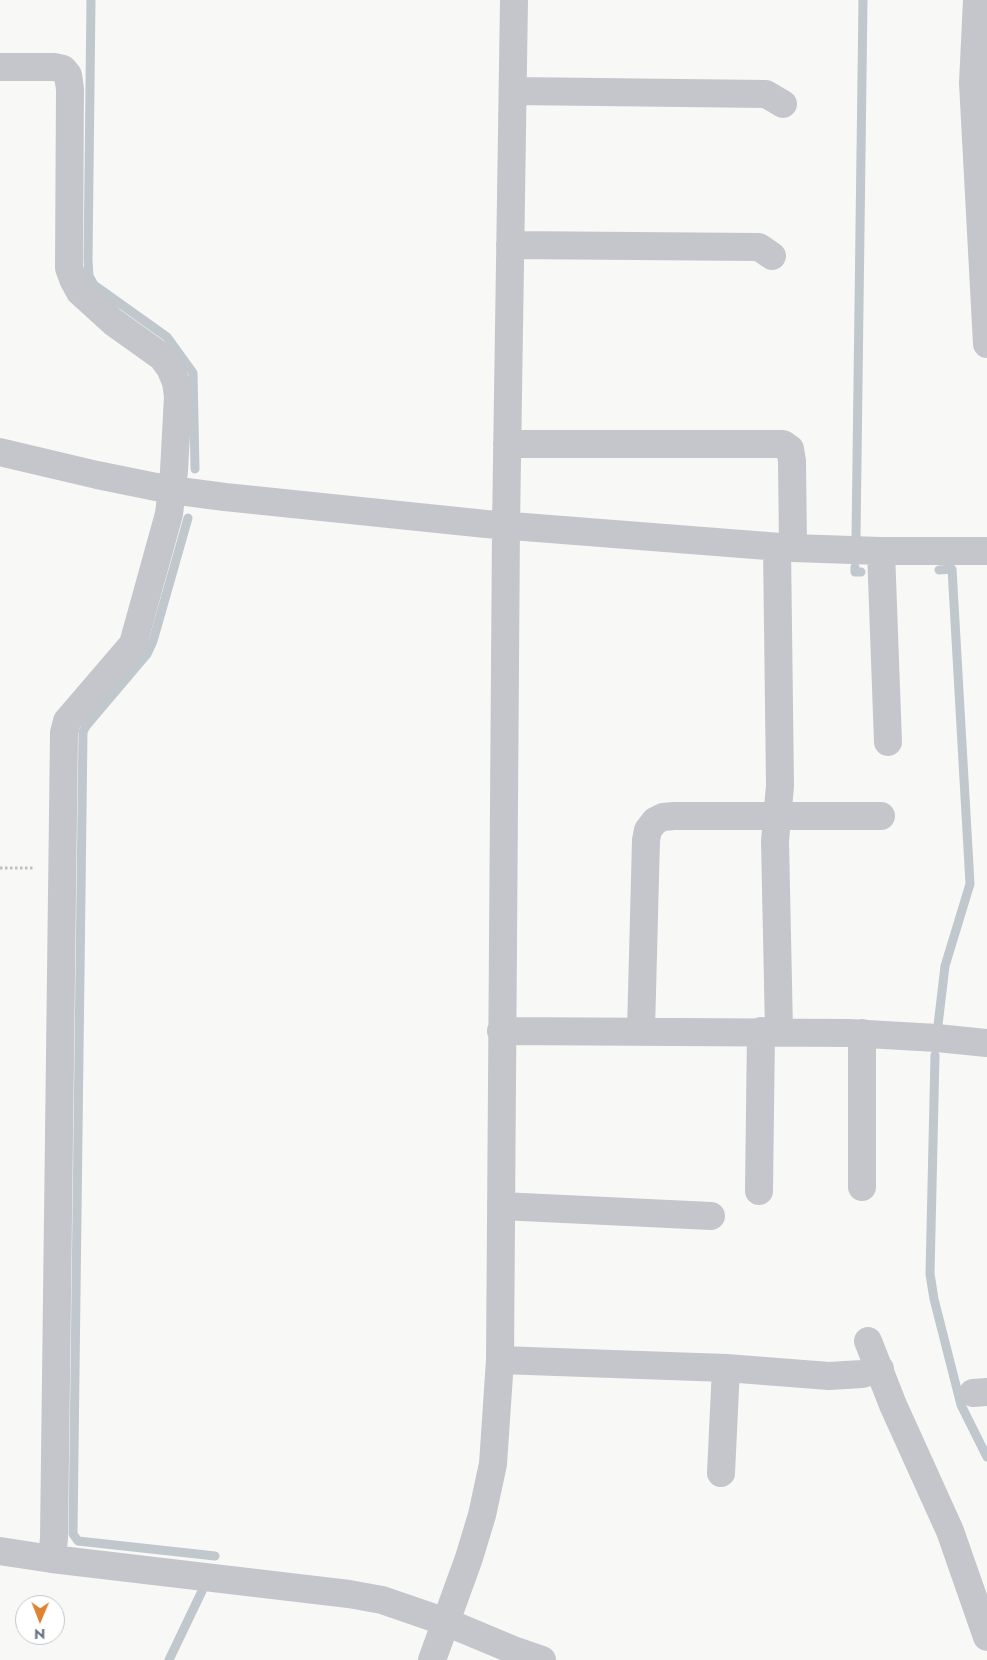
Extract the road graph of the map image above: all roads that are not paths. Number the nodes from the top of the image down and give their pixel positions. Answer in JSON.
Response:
{"nodes":[{"id":1,"x":514,"y":0,"type":"edge"},
{"id":2,"x":978,"y":0,"type":"edge"},
{"id":3,"x":0,"y":67,"type":"edge"},
{"id":4,"x":514,"y":91,"type":"junction"},
{"id":5,"x":980,"y":95,"type":"edge"},
{"id":6,"x":783,"y":104,"type":"dead end"},
{"id":7,"x":510,"y":245,"type":"junction"},
{"id":8,"x":772,"y":256,"type":"dead end"},
{"id":9,"x":987,"y":344,"type":"edge"},
{"id":10,"x":507,"y":444,"type":"junction"},
{"id":11,"x":0,"y":452,"type":"edge"},
{"id":12,"x":171,"y":490,"type":"junction"},
{"id":13,"x":506,"y":526,"type":"junction"},
{"id":14,"x":785,"y":547,"type":"junction"},
{"id":15,"x":881,"y":551,"type":"junction"},
{"id":16,"x":987,"y":551,"type":"edge"},
{"id":17,"x":888,"y":742,"type":"dead end"},
{"id":18,"x":881,"y":816,"type":"dead end"},
{"id":19,"x":776,"y":818,"type":"junction"},
{"id":20,"x":501,"y":1031,"type":"junction"},
{"id":21,"x":641,"y":1031,"type":"junction"},
{"id":22,"x":770,"y":1031,"type":"junction"},
{"id":23,"x":862,"y":1033,"type":"junction"},
{"id":24,"x":987,"y":1043,"type":"edge"},
{"id":25,"x":862,"y":1187,"type":"dead end"},
{"id":26,"x":759,"y":1191,"type":"dead end"},
{"id":27,"x":501,"y":1206,"type":"junction"},
{"id":28,"x":712,"y":1216,"type":"dead end"},
{"id":29,"x":868,"y":1341,"type":"dead end"},
{"id":30,"x":500,"y":1360,"type":"junction"},
{"id":31,"x":726,"y":1368,"type":"junction"},
{"id":32,"x":880,"y":1369,"type":"junction"},
{"id":33,"x":721,"y":1473,"type":"dead end"},
{"id":34,"x":0,"y":1551,"type":"edge"},
{"id":35,"x":52,"y":1559,"type":"junction"},
{"id":36,"x":446,"y":1622,"type":"junction"},
{"id":37,"x":987,"y":1637,"type":"edge"},
{"id":38,"x":432,"y":1660,"type":"edge"},
{"id":39,"x":542,"y":1660,"type":"edge"}],
"edges":[{"from":1,"to":4,"type":"street"},
{"from":2,"to":5,"type":"street"},
{"from":3,"to":12,"type":"street"},
{"from":4,"to":6,"type":"street"},
{"from":4,"to":7,"type":"street"},
{"from":5,"to":9,"type":"street"},
{"from":7,"to":8,"type":"street"},
{"from":7,"to":10,"type":"street"},
{"from":10,"to":13,"type":"street"},
{"from":10,"to":14,"type":"street"},
{"from":11,"to":12,"type":"street"},
{"from":12,"to":13,"type":"street"},
{"from":12,"to":35,"type":"street"},
{"from":13,"to":14,"type":"street"},
{"from":13,"to":20,"type":"street"},
{"from":14,"to":15,"type":"street"},
{"from":14,"to":19,"type":"street"},
{"from":15,"to":16,"type":"street"},
{"from":15,"to":17,"type":"street"},
{"from":18,"to":19,"type":"street"},
{"from":19,"to":21,"type":"street"},
{"from":19,"to":22,"type":"street"},
{"from":20,"to":21,"type":"street"},
{"from":20,"to":27,"type":"street"},
{"from":21,"to":22,"type":"street"},
{"from":22,"to":23,"type":"street"},
{"from":22,"to":26,"type":"street"},
{"from":23,"to":24,"type":"street"},
{"from":23,"to":25,"type":"street"},
{"from":27,"to":28,"type":"street"},
{"from":27,"to":30,"type":"street"},
{"from":29,"to":32,"type":"street"},
{"from":30,"to":31,"type":"street"},
{"from":30,"to":36,"type":"street"},
{"from":31,"to":32,"type":"street"},
{"from":31,"to":33,"type":"street"},
{"from":32,"to":37,"type":"street"},
{"from":34,"to":35,"type":"street"},
{"from":35,"to":36,"type":"street"},
{"from":36,"to":38,"type":"street"},
{"from":36,"to":39,"type":"street"}]}
